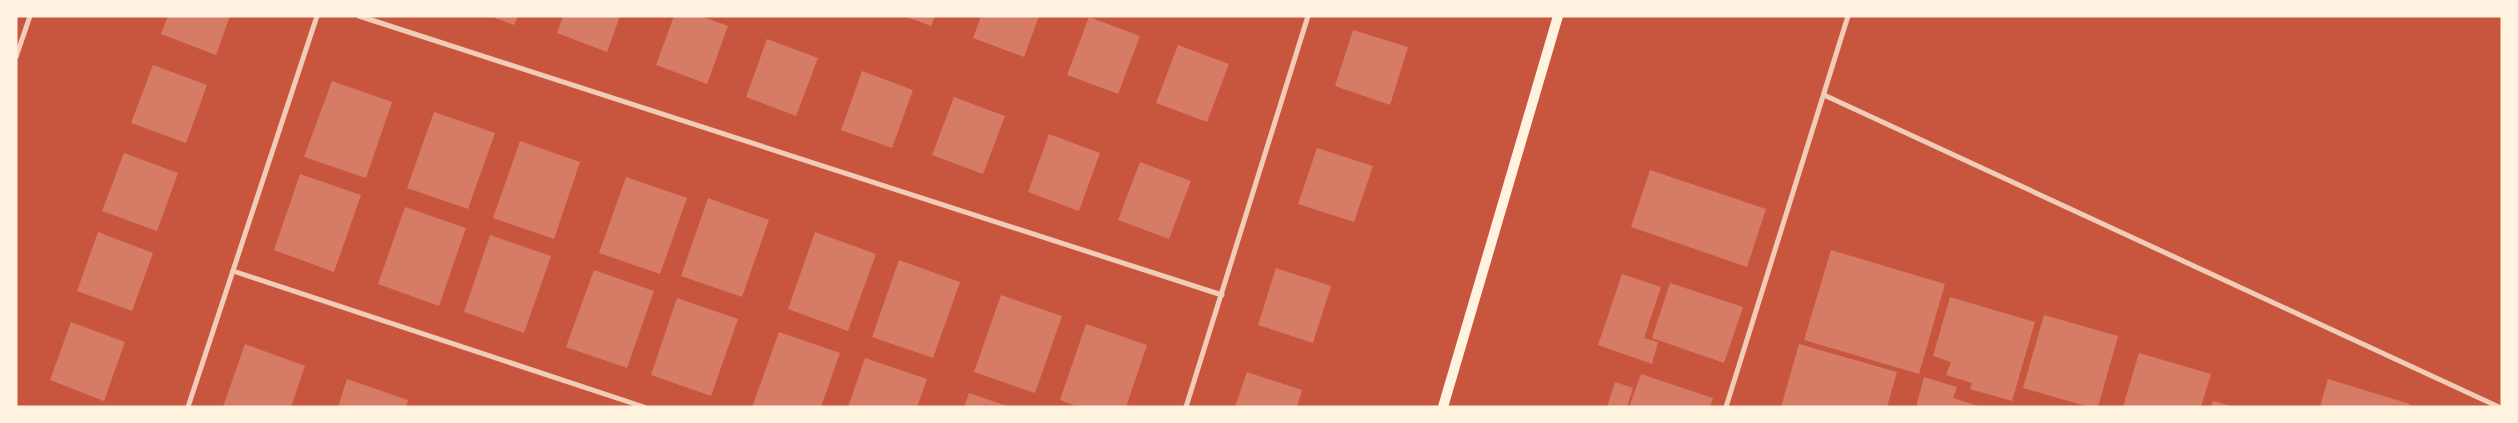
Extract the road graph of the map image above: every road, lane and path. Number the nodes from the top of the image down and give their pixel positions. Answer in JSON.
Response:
{"nodes":[{"id":1,"x":30,"y":16,"type":"edge"},
{"id":2,"x":318,"y":16,"type":"edge"},
{"id":3,"x":359,"y":16,"type":"edge"},
{"id":4,"x":1308,"y":16,"type":"edge"},
{"id":5,"x":1558,"y":16,"type":"edge"},
{"id":6,"x":1848,"y":16,"type":"edge"},
{"id":7,"x":16,"y":58,"type":"edge"},
{"id":8,"x":1824,"y":95,"type":"junction"},
{"id":9,"x":233,"y":271,"type":"junction"},
{"id":10,"x":1222,"y":295,"type":"junction"},
{"id":11,"x":188,"y":407,"type":"edge"},
{"id":12,"x":644,"y":407,"type":"edge"},
{"id":13,"x":1186,"y":407,"type":"edge"},
{"id":14,"x":1443,"y":407,"type":"edge"},
{"id":15,"x":1726,"y":407,"type":"edge"},
{"id":16,"x":2499,"y":407,"type":"edge"}],
"edges":[{"from":1,"to":7,"type":"street"},
{"from":2,"to":9,"type":"street"},
{"from":3,"to":10,"type":"street"},
{"from":4,"to":10,"type":"street"},
{"from":5,"to":14,"type":"main road"},
{"from":6,"to":8,"type":"street"},
{"from":8,"to":15,"type":"street"},
{"from":8,"to":16,"type":"street"},
{"from":9,"to":11,"type":"street"},
{"from":9,"to":12,"type":"street"},
{"from":10,"to":13,"type":"street"}]}
